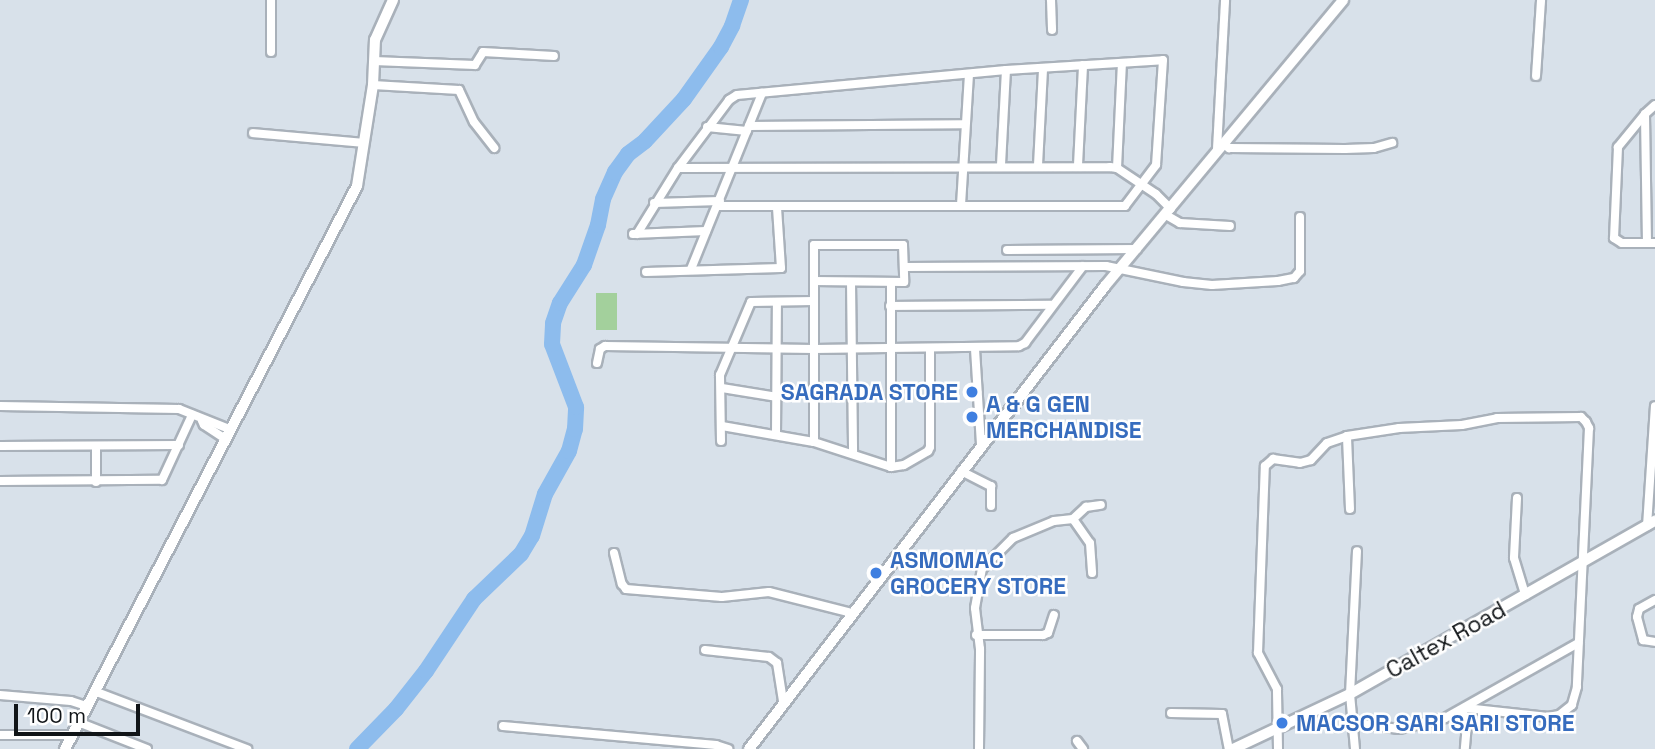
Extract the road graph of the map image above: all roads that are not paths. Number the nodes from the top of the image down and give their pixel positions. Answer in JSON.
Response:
{"nodes":[{"id":1,"x":271,"y":0,"type":"edge"},
{"id":2,"x":393,"y":0,"type":"edge"},
{"id":3,"x":1051,"y":0,"type":"edge"},
{"id":4,"x":1225,"y":0,"type":"edge"},
{"id":5,"x":1343,"y":0,"type":"edge"},
{"id":6,"x":1541,"y":0,"type":"edge"},
{"id":7,"x":1052,"y":30,"type":"dead end"},
{"id":8,"x":271,"y":52,"type":"dead end"},
{"id":9,"x":554,"y":56,"type":"dead end"},
{"id":10,"x":374,"y":61,"type":"junction"},
{"id":11,"x":1122,"y":63,"type":"junction"},
{"id":12,"x":1083,"y":65,"type":"junction"},
{"id":13,"x":1043,"y":68,"type":"junction"},
{"id":14,"x":1006,"y":70,"type":"junction"},
{"id":15,"x":969,"y":74,"type":"junction"},
{"id":16,"x":1536,"y":76,"type":"dead end"},
{"id":17,"x":373,"y":85,"type":"junction"},
{"id":18,"x":762,"y":93,"type":"junction"},
{"id":19,"x":1655,"y":105,"type":"edge"},
{"id":20,"x":1645,"y":114,"type":"junction"},
{"id":21,"x":963,"y":124,"type":"junction"},
{"id":22,"x":707,"y":127,"type":"junction"},
{"id":23,"x":748,"y":129,"type":"junction"},
{"id":24,"x":253,"y":133,"type":"dead end"},
{"id":25,"x":364,"y":143,"type":"junction"},
{"id":26,"x":1392,"y":143,"type":"dead end"},
{"id":27,"x":1220,"y":146,"type":"junction"},
{"id":28,"x":494,"y":148,"type":"dead end"},
{"id":29,"x":1001,"y":165,"type":"junction"},
{"id":30,"x":1038,"y":165,"type":"junction"},
{"id":31,"x":1078,"y":165,"type":"junction"},
{"id":32,"x":734,"y":166,"type":"junction"},
{"id":33,"x":962,"y":166,"type":"junction"},
{"id":34,"x":678,"y":168,"type":"junction"},
{"id":35,"x":1116,"y":168,"type":"junction"},
{"id":36,"x":1142,"y":184,"type":"junction"},
{"id":37,"x":653,"y":203,"type":"junction"},
{"id":38,"x":719,"y":203,"type":"junction"},
{"id":39,"x":961,"y":205,"type":"junction"},
{"id":40,"x":777,"y":208,"type":"junction"},
{"id":41,"x":1168,"y":212,"type":"junction"},
{"id":42,"x":1300,"y":217,"type":"dead end"},
{"id":43,"x":1230,"y":226,"type":"dead end"},
{"id":44,"x":706,"y":231,"type":"junction"},
{"id":45,"x":1651,"y":243,"type":"edge"},
{"id":46,"x":1137,"y":249,"type":"junction"},
{"id":47,"x":1007,"y":250,"type":"dead end"},
{"id":48,"x":1083,"y":266,"type":"junction"},
{"id":49,"x":904,"y":267,"type":"junction"},
{"id":50,"x":1120,"y":268,"type":"junction"},
{"id":51,"x":691,"y":269,"type":"junction"},
{"id":52,"x":646,"y":272,"type":"dead end"},
{"id":53,"x":814,"y":281,"type":"junction"},
{"id":54,"x":851,"y":282,"type":"junction"},
{"id":55,"x":891,"y":282,"type":"junction"},
{"id":56,"x":814,"y":301,"type":"junction"},
{"id":57,"x":777,"y":302,"type":"junction"},
{"id":58,"x":1051,"y":305,"type":"junction"},
{"id":59,"x":890,"y":306,"type":"junction"},
{"id":60,"x":733,"y":345,"type":"junction"},
{"id":61,"x":775,"y":348,"type":"junction"},
{"id":62,"x":853,"y":348,"type":"junction"},
{"id":63,"x":891,"y":348,"type":"junction"},
{"id":64,"x":930,"y":348,"type":"junction"},
{"id":65,"x":814,"y":349,"type":"junction"},
{"id":66,"x":975,"y":349,"type":"junction"},
{"id":67,"x":597,"y":363,"type":"dead end"},
{"id":68,"x":722,"y":388,"type":"junction"},
{"id":69,"x":777,"y":397,"type":"junction"},
{"id":70,"x":0,"y":406,"type":"edge"},
{"id":71,"x":1655,"y":406,"type":"edge"},
{"id":72,"x":192,"y":415,"type":"junction"},
{"id":73,"x":722,"y":426,"type":"junction"},
{"id":74,"x":227,"y":433,"type":"junction"},
{"id":75,"x":776,"y":435,"type":"junction"},
{"id":76,"x":1347,"y":436,"type":"junction"},
{"id":77,"x":721,"y":441,"type":"dead end"},
{"id":78,"x":814,"y":442,"type":"junction"},
{"id":79,"x":981,"y":444,"type":"junction"},
{"id":80,"x":179,"y":445,"type":"junction"},
{"id":81,"x":0,"y":446,"type":"edge"},
{"id":82,"x":96,"y":446,"type":"junction"},
{"id":83,"x":853,"y":454,"type":"junction"},
{"id":84,"x":891,"y":467,"type":"junction"},
{"id":85,"x":961,"y":471,"type":"junction"},
{"id":86,"x":0,"y":481,"type":"edge"},
{"id":87,"x":96,"y":482,"type":"junction"},
{"id":88,"x":1517,"y":498,"type":"dead end"},
{"id":89,"x":1101,"y":505,"type":"dead end"},
{"id":90,"x":990,"y":506,"type":"dead end"},
{"id":91,"x":1350,"y":509,"type":"dead end"},
{"id":92,"x":1073,"y":519,"type":"junction"},
{"id":93,"x":1651,"y":524,"type":"edge"},
{"id":94,"x":1357,"y":551,"type":"dead end"},
{"id":95,"x":614,"y":553,"type":"dead end"},
{"id":96,"x":1582,"y":564,"type":"junction"},
{"id":97,"x":1092,"y":573,"type":"dead end"},
{"id":98,"x":1525,"y":595,"type":"junction"},
{"id":99,"x":1655,"y":600,"type":"edge"},
{"id":100,"x":852,"y":613,"type":"junction"},
{"id":101,"x":1054,"y":615,"type":"dead end"},
{"id":102,"x":976,"y":635,"type":"junction"},
{"id":103,"x":1655,"y":642,"type":"edge"},
{"id":104,"x":1578,"y":643,"type":"junction"},
{"id":105,"x":705,"y":650,"type":"dead end"},
{"id":106,"x":94,"y":691,"type":"junction"},
{"id":107,"x":1350,"y":694,"type":"junction"},
{"id":108,"x":0,"y":695,"type":"edge"},
{"id":109,"x":783,"y":702,"type":"junction"},
{"id":110,"x":86,"y":706,"type":"junction"},
{"id":111,"x":1464,"y":709,"type":"junction"},
{"id":112,"x":1171,"y":713,"type":"dead end"},
{"id":113,"x":78,"y":722,"type":"junction"},
{"id":114,"x":1355,"y":723,"type":"junction"},
{"id":115,"x":503,"y":726,"type":"dead end"},
{"id":116,"x":1279,"y":727,"type":"junction"},
{"id":117,"x":0,"y":735,"type":"edge"},
{"id":118,"x":72,"y":735,"type":"junction"},
{"id":119,"x":1077,"y":741,"type":"dead end"},
{"id":120,"x":65,"y":749,"type":"edge"},
{"id":121,"x":147,"y":749,"type":"edge"},
{"id":122,"x":247,"y":749,"type":"edge"},
{"id":123,"x":728,"y":749,"type":"edge"},
{"id":124,"x":748,"y":749,"type":"edge"},
{"id":125,"x":979,"y":749,"type":"edge"},
{"id":126,"x":1083,"y":749,"type":"edge"},
{"id":127,"x":1231,"y":749,"type":"edge"},
{"id":128,"x":1278,"y":749,"type":"edge"},
{"id":129,"x":1355,"y":749,"type":"edge"},
{"id":130,"x":1465,"y":749,"type":"edge"}],
"edges":[{"from":1,"to":8,"type":"street"},
{"from":2,"to":10,"type":"street"},
{"from":3,"to":7,"type":"street"},
{"from":4,"to":27,"type":"street"},
{"from":5,"to":27,"type":"street"},
{"from":6,"to":16,"type":"street"},
{"from":9,"to":10,"type":"street"},
{"from":10,"to":17,"type":"street"},
{"from":11,"to":12,"type":"street"},
{"from":11,"to":35,"type":"street"},
{"from":11,"to":36,"type":"street"},
{"from":12,"to":13,"type":"street"},
{"from":12,"to":31,"type":"street"},
{"from":13,"to":14,"type":"street"},
{"from":13,"to":30,"type":"street"},
{"from":14,"to":15,"type":"street"},
{"from":14,"to":29,"type":"street"},
{"from":15,"to":18,"type":"street"},
{"from":15,"to":21,"type":"street"},
{"from":17,"to":25,"type":"street"},
{"from":17,"to":28,"type":"street"},
{"from":18,"to":22,"type":"street"},
{"from":18,"to":23,"type":"street"},
{"from":19,"to":20,"type":"street"},
{"from":20,"to":45,"type":"street"},
{"from":20,"to":45,"type":"street"},
{"from":21,"to":23,"type":"street"},
{"from":21,"to":33,"type":"street"},
{"from":22,"to":23,"type":"street"},
{"from":22,"to":34,"type":"street"},
{"from":23,"to":32,"type":"street"},
{"from":24,"to":25,"type":"street"},
{"from":25,"to":74,"type":"street"},
{"from":26,"to":27,"type":"street"},
{"from":27,"to":41,"type":"street"},
{"from":29,"to":30,"type":"street"},
{"from":29,"to":33,"type":"street"},
{"from":30,"to":31,"type":"street"},
{"from":31,"to":35,"type":"street"},
{"from":32,"to":33,"type":"street"},
{"from":32,"to":34,"type":"street"},
{"from":32,"to":38,"type":"street"},
{"from":33,"to":39,"type":"street"},
{"from":34,"to":37,"type":"street"},
{"from":35,"to":36,"type":"street"},
{"from":36,"to":39,"type":"street"},
{"from":36,"to":41,"type":"street"},
{"from":37,"to":38,"type":"street"},
{"from":37,"to":44,"type":"street"},
{"from":38,"to":40,"type":"street"},
{"from":38,"to":44,"type":"street"},
{"from":39,"to":40,"type":"street"},
{"from":40,"to":51,"type":"street"},
{"from":41,"to":43,"type":"street"},
{"from":41,"to":46,"type":"street"},
{"from":42,"to":50,"type":"street"},
{"from":44,"to":51,"type":"street"},
{"from":46,"to":47,"type":"street"},
{"from":46,"to":50,"type":"street"},
{"from":48,"to":49,"type":"street"},
{"from":48,"to":50,"type":"street"},
{"from":48,"to":58,"type":"street"},
{"from":49,"to":53,"type":"street"},
{"from":49,"to":55,"type":"street"},
{"from":50,"to":79,"type":"street"},
{"from":51,"to":52,"type":"street"},
{"from":53,"to":54,"type":"street"},
{"from":53,"to":56,"type":"street"},
{"from":54,"to":55,"type":"street"},
{"from":54,"to":62,"type":"street"},
{"from":55,"to":59,"type":"street"},
{"from":56,"to":57,"type":"street"},
{"from":56,"to":65,"type":"street"},
{"from":57,"to":60,"type":"street"},
{"from":57,"to":61,"type":"street"},
{"from":58,"to":59,"type":"street"},
{"from":58,"to":66,"type":"street"},
{"from":59,"to":63,"type":"street"},
{"from":60,"to":61,"type":"street"},
{"from":60,"to":67,"type":"street"},
{"from":60,"to":68,"type":"street"},
{"from":61,"to":65,"type":"street"},
{"from":61,"to":69,"type":"street"},
{"from":62,"to":63,"type":"street"},
{"from":62,"to":65,"type":"street"},
{"from":62,"to":83,"type":"street"},
{"from":63,"to":64,"type":"street"},
{"from":63,"to":84,"type":"street"},
{"from":64,"to":66,"type":"street"},
{"from":64,"to":84,"type":"street"},
{"from":65,"to":78,"type":"street"},
{"from":66,"to":79,"type":"street"},
{"from":68,"to":69,"type":"street"},
{"from":68,"to":73,"type":"street"},
{"from":69,"to":75,"type":"street"},
{"from":70,"to":72,"type":"street"},
{"from":71,"to":93,"type":"street"},
{"from":72,"to":74,"type":"street"},
{"from":72,"to":80,"type":"street"},
{"from":73,"to":75,"type":"street"},
{"from":73,"to":77,"type":"street"},
{"from":74,"to":106,"type":"street"},
{"from":75,"to":78,"type":"street"},
{"from":76,"to":91,"type":"street"},
{"from":76,"to":96,"type":"street"},
{"from":76,"to":116,"type":"street"},
{"from":78,"to":83,"type":"street"},
{"from":79,"to":85,"type":"street"},
{"from":80,"to":82,"type":"street"},
{"from":80,"to":87,"type":"street"},
{"from":81,"to":82,"type":"street"},
{"from":82,"to":87,"type":"street"},
{"from":83,"to":84,"type":"street"},
{"from":85,"to":90,"type":"street"},
{"from":85,"to":100,"type":"street"},
{"from":86,"to":87,"type":"street"},
{"from":88,"to":98,"type":"street"},
{"from":89,"to":92,"type":"street"},
{"from":92,"to":97,"type":"street"},
{"from":92,"to":102,"type":"street"},
{"from":93,"to":96,"type":"street","name":"Caltex Road"},
{"from":94,"to":107,"type":"street"},
{"from":95,"to":100,"type":"street"},
{"from":96,"to":98,"type":"street","name":"Caltex Road"},
{"from":96,"to":104,"type":"street"},
{"from":98,"to":107,"type":"street","name":"Caltex Road"},
{"from":99,"to":103,"type":"street"},
{"from":100,"to":109,"type":"street"},
{"from":101,"to":102,"type":"street"},
{"from":102,"to":125,"type":"street"},
{"from":104,"to":111,"type":"street"},
{"from":104,"to":111,"type":"street"},
{"from":105,"to":109,"type":"street"},
{"from":106,"to":110,"type":"street"},
{"from":106,"to":122,"type":"street"},
{"from":107,"to":114,"type":"street"},
{"from":107,"to":116,"type":"street","name":"Caltex Road"},
{"from":108,"to":110,"type":"street"},
{"from":109,"to":124,"type":"street"},
{"from":110,"to":113,"type":"street"},
{"from":111,"to":114,"type":"street"},
{"from":111,"to":130,"type":"street"},
{"from":112,"to":127,"type":"street"},
{"from":113,"to":118,"type":"street"},
{"from":113,"to":121,"type":"street"},
{"from":114,"to":129,"type":"street"},
{"from":115,"to":123,"type":"street"},
{"from":116,"to":127,"type":"street","name":"Caltex Road"},
{"from":116,"to":128,"type":"street"},
{"from":117,"to":118,"type":"street"},
{"from":118,"to":120,"type":"street"},
{"from":119,"to":126,"type":"street"}]}
